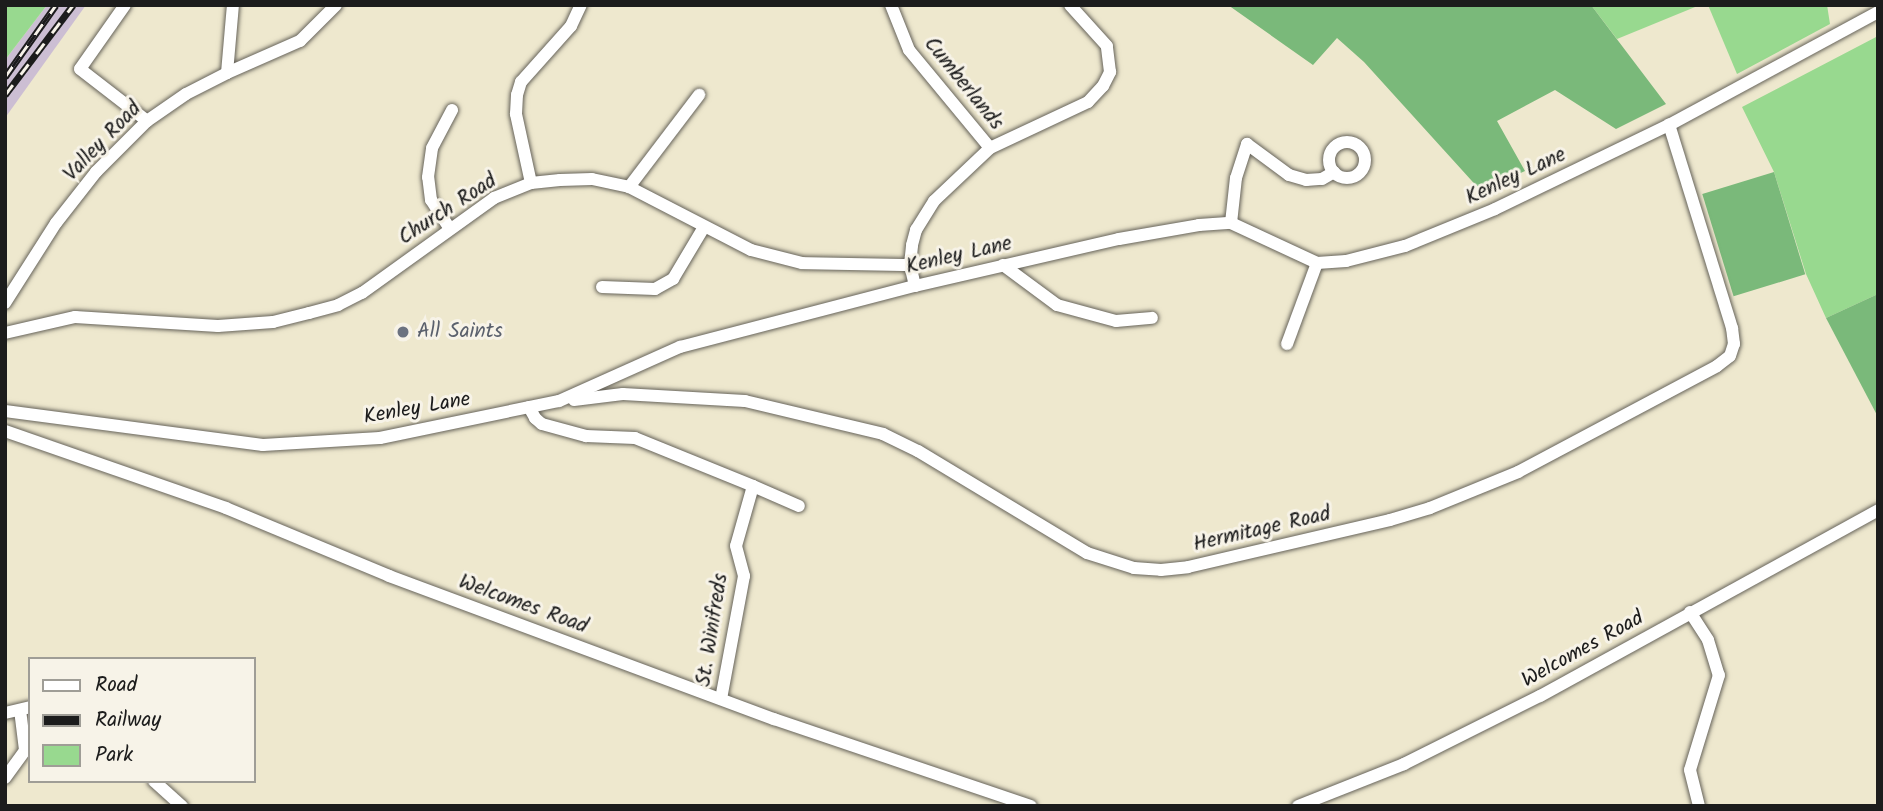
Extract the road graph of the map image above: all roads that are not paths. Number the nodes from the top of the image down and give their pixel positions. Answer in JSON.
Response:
{"nodes":[{"id":1,"x":125,"y":5,"type":"edge"},
{"id":2,"x":233,"y":5,"type":"edge"},
{"id":3,"x":336,"y":5,"type":"edge"},
{"id":4,"x":581,"y":5,"type":"edge"},
{"id":5,"x":891,"y":5,"type":"edge"},
{"id":6,"x":1070,"y":5,"type":"edge"},
{"id":7,"x":1878,"y":12,"type":"edge"},
{"id":8,"x":227,"y":73,"type":"junction"},
{"id":9,"x":699,"y":94,"type":"dead end"},
{"id":10,"x":452,"y":110,"type":"dead end"},
{"id":11,"x":147,"y":121,"type":"junction"},
{"id":12,"x":1669,"y":125,"type":"junction"},
{"id":13,"x":990,"y":148,"type":"junction"},
{"id":14,"x":1334,"y":172,"type":"dead end"},
{"id":15,"x":531,"y":183,"type":"junction"},
{"id":16,"x":629,"y":187,"type":"junction"},
{"id":17,"x":1231,"y":223,"type":"junction"},
{"id":18,"x":704,"y":227,"type":"junction"},
{"id":19,"x":450,"y":229,"type":"junction"},
{"id":20,"x":1317,"y":263,"type":"junction"},
{"id":21,"x":910,"y":265,"type":"junction"},
{"id":22,"x":1003,"y":265,"type":"junction"},
{"id":23,"x":915,"y":286,"type":"junction"},
{"id":24,"x":602,"y":287,"type":"dead end"},
{"id":25,"x":5,"y":303,"type":"edge"},
{"id":26,"x":1152,"y":318,"type":"dead end"},
{"id":27,"x":5,"y":333,"type":"edge"},
{"id":28,"x":1287,"y":344,"type":"dead end"},
{"id":29,"x":559,"y":401,"type":"junction"},
{"id":30,"x":529,"y":407,"type":"junction"},
{"id":31,"x":5,"y":411,"type":"edge"},
{"id":32,"x":5,"y":432,"type":"edge"},
{"id":33,"x":753,"y":486,"type":"junction"},
{"id":34,"x":799,"y":506,"type":"dead end"},
{"id":35,"x":1878,"y":510,"type":"edge"},
{"id":36,"x":1690,"y":612,"type":"junction"},
{"id":37,"x":721,"y":699,"type":"junction"},
{"id":38,"x":25,"y":709,"type":"edge"},
{"id":39,"x":5,"y":713,"type":"edge"},
{"id":40,"x":5,"y":779,"type":"edge"},
{"id":41,"x":156,"y":783,"type":"edge"},
{"id":42,"x":183,"y":806,"type":"edge"},
{"id":43,"x":1031,"y":806,"type":"edge"},
{"id":44,"x":1298,"y":806,"type":"edge"},
{"id":45,"x":1699,"y":806,"type":"edge"}],
"edges":[{"from":1,"to":11,"type":"street"},
{"from":2,"to":8,"type":"street"},
{"from":3,"to":8,"type":"street","name":"Valley Road"},
{"from":4,"to":15,"type":"street"},
{"from":5,"to":13,"type":"street","name":"Cumberlands"},
{"from":6,"to":13,"type":"street","name":"Cumberlands"},
{"from":7,"to":12,"type":"street","name":"Kenley Lane"},
{"from":8,"to":11,"type":"street","name":"Valley Road"},
{"from":9,"to":16,"type":"street"},
{"from":10,"to":19,"type":"street"},
{"from":11,"to":25,"type":"street","name":"Valley Road"},
{"from":12,"to":20,"type":"street","name":"Kenley Lane"},
{"from":12,"to":29,"type":"street","name":"Hermitage Road"},
{"from":13,"to":21,"type":"street","name":"Cumberlands"},
{"from":14,"to":17,"type":"street"},
{"from":15,"to":16,"type":"street","name":"Church Road"},
{"from":15,"to":19,"type":"street","name":"Church Road"},
{"from":16,"to":18,"type":"street","name":"Church Road"},
{"from":17,"to":20,"type":"street","name":"Kenley Lane"},
{"from":17,"to":22,"type":"street","name":"Kenley Lane"},
{"from":18,"to":21,"type":"street","name":"Church Road"},
{"from":18,"to":24,"type":"street"},
{"from":19,"to":27,"type":"street","name":"Church Road"},
{"from":20,"to":28,"type":"street"},
{"from":21,"to":23,"type":"street","name":"Cumberlands"},
{"from":22,"to":23,"type":"street","name":"Kenley Lane"},
{"from":22,"to":26,"type":"street"},
{"from":23,"to":29,"type":"street","name":"Kenley Lane"},
{"from":29,"to":30,"type":"street","name":"Kenley Lane"},
{"from":30,"to":31,"type":"street","name":"Kenley Lane"},
{"from":30,"to":33,"type":"street"},
{"from":32,"to":37,"type":"street","name":"Welcomes Road"},
{"from":33,"to":34,"type":"street"},
{"from":33,"to":37,"type":"street","name":"St. Winifreds"},
{"from":35,"to":36,"type":"street","name":"Welcomes Road"},
{"from":36,"to":44,"type":"street","name":"Welcomes Road"},
{"from":36,"to":45,"type":"street"},
{"from":37,"to":43,"type":"street","name":"Welcomes Road"},
{"from":38,"to":39,"type":"street"},
{"from":38,"to":40,"type":"street"},
{"from":41,"to":42,"type":"street"}]}
